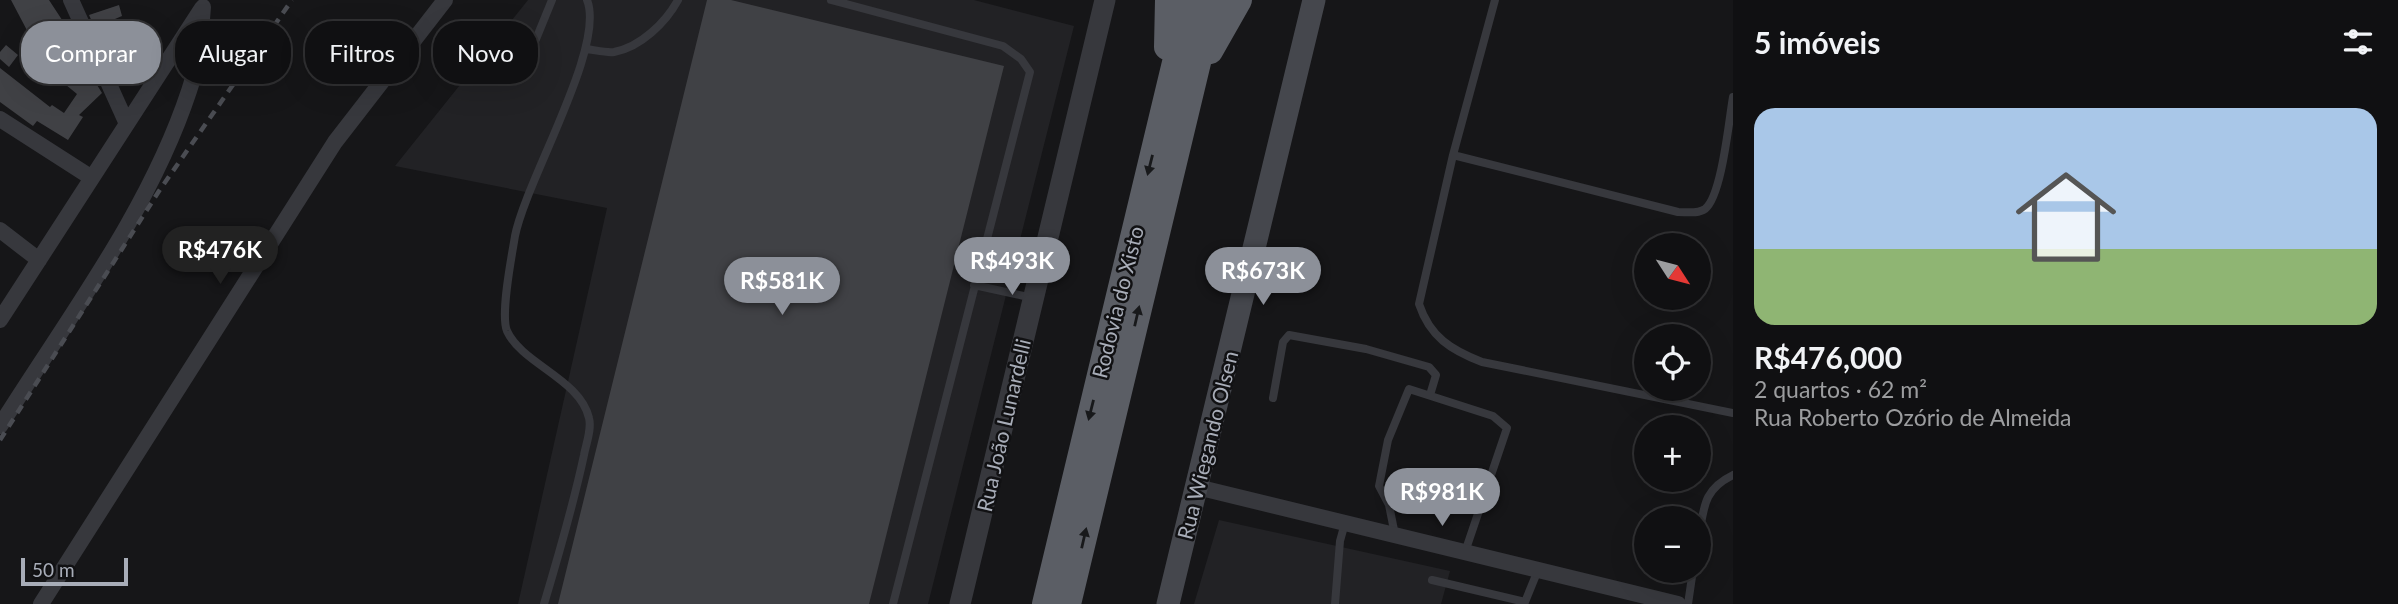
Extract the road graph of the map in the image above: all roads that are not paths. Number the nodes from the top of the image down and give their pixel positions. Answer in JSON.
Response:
{"nodes":[{"id":1,"x":71,"y":0,"type":"edge"},
{"id":2,"x":445,"y":0,"type":"edge"},
{"id":3,"x":552,"y":0,"type":"edge"},
{"id":4,"x":587,"y":0,"type":"edge"},
{"id":5,"x":678,"y":0,"type":"edge"},
{"id":6,"x":831,"y":0,"type":"edge"},
{"id":7,"x":1105,"y":0,"type":"edge"},
{"id":8,"x":1168,"y":0,"type":"edge"},
{"id":9,"x":1190,"y":0,"type":"edge"},
{"id":10,"x":1213,"y":0,"type":"edge"},
{"id":11,"x":1239,"y":0,"type":"edge"},
{"id":12,"x":1314,"y":0,"type":"edge"},
{"id":13,"x":1495,"y":0,"type":"edge"},
{"id":14,"x":205,"y":3,"type":"edge"},
{"id":15,"x":538,"y":34,"type":"edge"},
{"id":16,"x":586,"y":50,"type":"junction"},
{"id":17,"x":1733,"y":97,"type":"edge"},
{"id":18,"x":1178,"y":100,"type":"junction"},
{"id":19,"x":0,"y":119,"type":"edge"},
{"id":20,"x":127,"y":124,"type":"junction"},
{"id":21,"x":1453,"y":155,"type":"junction"},
{"id":22,"x":92,"y":178,"type":"junction"},
{"id":23,"x":0,"y":230,"type":"edge"},
{"id":24,"x":39,"y":260,"type":"junction"},
{"id":25,"x":974,"y":285,"type":"junction"},
{"id":26,"x":1033,"y":298,"type":"junction"},
{"id":27,"x":0,"y":320,"type":"edge"},
{"id":28,"x":1430,"y":395,"type":"junction"},
{"id":29,"x":1273,"y":398,"type":"dead end"},
{"id":30,"x":1733,"y":413,"type":"edge"},
{"id":31,"x":0,"y":426,"type":"edge"},
{"id":32,"x":1733,"y":475,"type":"edge"},
{"id":33,"x":1197,"y":487,"type":"junction"},
{"id":34,"x":1705,"y":506,"type":"edge"},
{"id":35,"x":1345,"y":523,"type":"junction"},
{"id":36,"x":1395,"y":535,"type":"junction"},
{"id":37,"x":1465,"y":552,"type":"junction"},
{"id":38,"x":1538,"y":570,"type":"junction"},
{"id":39,"x":1432,"y":580,"type":"dead end"},
{"id":40,"x":1691,"y":583,"type":"edge"},
{"id":41,"x":41,"y":604,"type":"edge"},
{"id":42,"x":544,"y":604,"type":"edge"},
{"id":43,"x":893,"y":604,"type":"edge"},
{"id":44,"x":960,"y":604,"type":"edge"},
{"id":45,"x":1045,"y":604,"type":"edge"},
{"id":46,"x":1068,"y":604,"type":"edge"},
{"id":47,"x":1168,"y":604,"type":"edge"},
{"id":48,"x":1335,"y":604,"type":"edge"},
{"id":49,"x":1678,"y":604,"type":"edge"},
{"id":50,"x":1688,"y":604,"type":"edge"}],
"edges":[{"from":1,"to":20,"type":"street"},
{"from":2,"to":41,"type":"street"},
{"from":3,"to":15,"type":"lane"},
{"from":4,"to":16,"type":"lane"},
{"from":5,"to":16,"type":"lane"},
{"from":6,"to":25,"type":"lane"},
{"from":7,"to":26,"type":"street","name":"Rua João Lunardelli"},
{"from":8,"to":18,"type":"highway"},
{"from":9,"to":18,"type":"highway","name":"Rodovia do Xisto"},
{"from":10,"to":18,"type":"highway","name":"Rodovia do Xisto"},
{"from":11,"to":18,"type":"highway"},
{"from":12,"to":33,"type":"main road","name":"Rua Wiegando Olsen"},
{"from":13,"to":21,"type":"lane"},
{"from":14,"to":20,"type":"street"},
{"from":14,"to":31,"type":"street"},
{"from":16,"to":42,"type":"lane"},
{"from":17,"to":21,"type":"lane"},
{"from":18,"to":45,"type":"highway","name":"Rodovia do Xisto","one_way":true},
{"from":46,"to":18,"type":"highway","name":"Rodovia do Xisto","one_way":true},
{"from":19,"to":22,"type":"street"},
{"from":20,"to":22,"type":"street"},
{"from":21,"to":30,"type":"lane"},
{"from":22,"to":24,"type":"street"},
{"from":23,"to":24,"type":"street"},
{"from":24,"to":27,"type":"street"},
{"from":25,"to":26,"type":"lane"},
{"from":25,"to":43,"type":"lane"},
{"from":26,"to":44,"type":"street","name":"Rua João Lunardelli"},
{"from":28,"to":29,"type":"lane"},
{"from":28,"to":36,"type":"lane"},
{"from":28,"to":37,"type":"lane"},
{"from":32,"to":34,"type":"lane"},
{"from":33,"to":35,"type":"street"},
{"from":33,"to":47,"type":"main road","name":"Rua Wiegando Olsen"},
{"from":35,"to":36,"type":"street"},
{"from":35,"to":48,"type":"lane"},
{"from":36,"to":37,"type":"street"},
{"from":37,"to":38,"type":"street"},
{"from":38,"to":39,"type":"lane"},
{"from":38,"to":49,"type":"street"},
{"from":40,"to":50,"type":"lane"}]}
